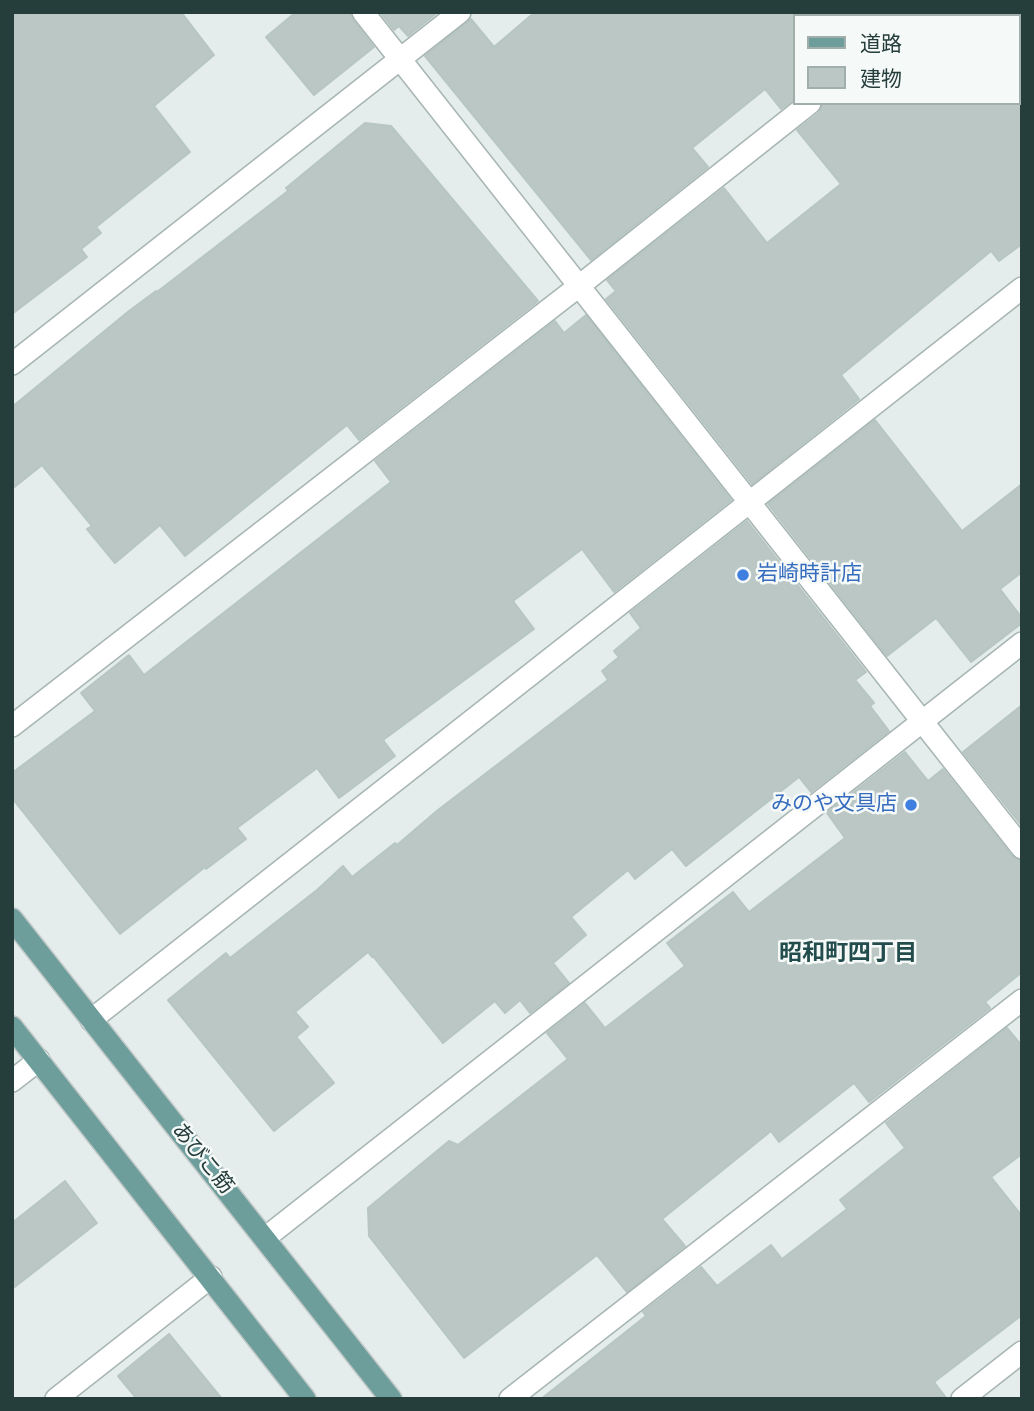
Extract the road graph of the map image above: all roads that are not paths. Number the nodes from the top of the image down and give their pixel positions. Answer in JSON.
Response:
{"nodes":[{"id":1,"x":363,"y":12,"type":"edge"},
{"id":2,"x":460,"y":12,"type":"edge"},
{"id":3,"x":400,"y":59,"type":"junction"},
{"id":4,"x":807,"y":105,"type":"edge"},
{"id":5,"x":579,"y":286,"type":"junction"},
{"id":6,"x":1022,"y":288,"type":"edge"},
{"id":7,"x":12,"y":364,"type":"edge"},
{"id":8,"x":749,"y":502,"type":"junction"},
{"id":9,"x":1022,"y":643,"type":"edge"},
{"id":10,"x":922,"y":722,"type":"junction"},
{"id":11,"x":12,"y":726,"type":"edge"},
{"id":12,"x":1022,"y":848,"type":"edge"},
{"id":13,"x":12,"y":919,"type":"edge"},
{"id":14,"x":1022,"y":1000,"type":"edge"},
{"id":15,"x":91,"y":1020,"type":"junction"},
{"id":16,"x":12,"y":1027,"type":"edge"},
{"id":17,"x":39,"y":1060,"type":"junction"},
{"id":18,"x":12,"y":1081,"type":"edge"},
{"id":19,"x":265,"y":1238,"type":"junction"},
{"id":20,"x":211,"y":1277,"type":"junction"},
{"id":21,"x":1022,"y":1352,"type":"edge"},
{"id":22,"x":56,"y":1399,"type":"edge"},
{"id":23,"x":306,"y":1399,"type":"edge"},
{"id":24,"x":391,"y":1399,"type":"edge"},
{"id":25,"x":510,"y":1399,"type":"edge"},
{"id":26,"x":962,"y":1399,"type":"edge"}],
"edges":[{"from":1,"to":3,"type":"street"},
{"from":2,"to":3,"type":"street"},
{"from":3,"to":5,"type":"street"},
{"from":3,"to":7,"type":"street"},
{"from":4,"to":5,"type":"street"},
{"from":5,"to":8,"type":"street"},
{"from":5,"to":11,"type":"street"},
{"from":6,"to":8,"type":"street"},
{"from":8,"to":10,"type":"street"},
{"from":8,"to":15,"type":"street"},
{"from":9,"to":10,"type":"street"},
{"from":10,"to":12,"type":"street"},
{"from":10,"to":19,"type":"street"},
{"from":13,"to":15,"type":"main road","name":"あびこ筋"},
{"from":14,"to":25,"type":"street"},
{"from":15,"to":19,"type":"main road","name":"あびこ筋"},
{"from":16,"to":17,"type":"main road"},
{"from":17,"to":18,"type":"street"},
{"from":17,"to":20,"type":"main road"},
{"from":19,"to":24,"type":"main road","name":"あびこ筋"},
{"from":20,"to":22,"type":"street"},
{"from":20,"to":23,"type":"main road"},
{"from":21,"to":26,"type":"street"}]}
